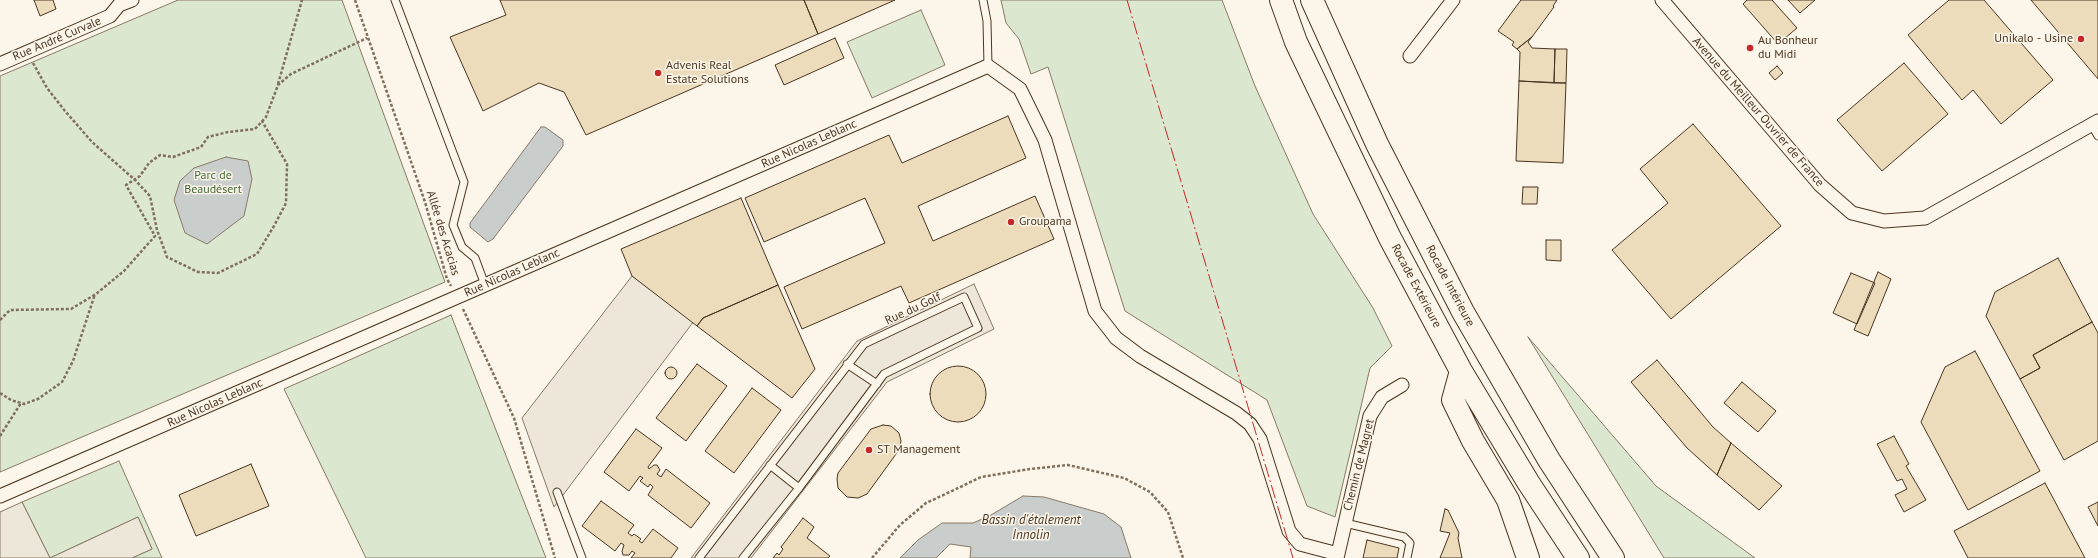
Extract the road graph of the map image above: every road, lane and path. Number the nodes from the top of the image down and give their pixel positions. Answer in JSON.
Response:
{"nodes":[{"id":1,"x":132,"y":0,"type":"edge"},
{"id":2,"x":302,"y":0,"type":"edge"},
{"id":3,"x":355,"y":0,"type":"edge"},
{"id":4,"x":395,"y":0,"type":"edge"},
{"id":5,"x":983,"y":0,"type":"edge"},
{"id":6,"x":1281,"y":0,"type":"edge"},
{"id":7,"x":1312,"y":0,"type":"edge"},
{"id":8,"x":1453,"y":0,"type":"edge"},
{"id":9,"x":1662,"y":0,"type":"edge"},
{"id":10,"x":367,"y":38,"type":"junction"},
{"id":11,"x":28,"y":52,"type":"junction"},
{"id":12,"x":1410,"y":56,"type":"dead end"},
{"id":13,"x":0,"y":64,"type":"edge"},
{"id":14,"x":988,"y":66,"type":"junction"},
{"id":15,"x":278,"y":85,"type":"junction"},
{"id":16,"x":262,"y":121,"type":"junction"},
{"id":17,"x":2095,"y":122,"type":"edge"},
{"id":18,"x":2098,"y":136,"type":"edge"},
{"id":19,"x":135,"y":180,"type":"junction"},
{"id":20,"x":485,"y":285,"type":"junction"},
{"id":21,"x":96,"y":294,"type":"junction"},
{"id":22,"x":458,"y":297,"type":"junction"},
{"id":23,"x":0,"y":320,"type":"edge"},
{"id":24,"x":847,"y":364,"type":"junction"},
{"id":25,"x":1461,"y":371,"type":"junction"},
{"id":26,"x":877,"y":384,"type":"junction"},
{"id":27,"x":1402,"y":385,"type":"dead end"},
{"id":28,"x":0,"y":392,"type":"edge"},
{"id":29,"x":21,"y":403,"type":"junction"},
{"id":30,"x":0,"y":436,"type":"edge"},
{"id":31,"x":770,"y":465,"type":"junction"},
{"id":32,"x":800,"y":488,"type":"junction"},
{"id":33,"x":557,"y":492,"type":"dead end"},
{"id":34,"x":0,"y":496,"type":"edge"},
{"id":35,"x":1345,"y":523,"type":"junction"},
{"id":36,"x":1338,"y":556,"type":"edge"},
{"id":37,"x":555,"y":558,"type":"edge"},
{"id":38,"x":582,"y":558,"type":"edge"},
{"id":39,"x":699,"y":558,"type":"edge"},
{"id":40,"x":743,"y":558,"type":"edge"},
{"id":41,"x":872,"y":558,"type":"edge"},
{"id":42,"x":1183,"y":558,"type":"edge"},
{"id":43,"x":1407,"y":558,"type":"edge"},
{"id":44,"x":1528,"y":558,"type":"edge"},
{"id":45,"x":1578,"y":558,"type":"edge"},
{"id":46,"x":1613,"y":558,"type":"edge"}],
"edges":[{"from":1,"to":11,"type":"street","name":"Rue André Curvale"},
{"from":2,"to":15,"type":"path"},
{"from":3,"to":10,"type":"path","name":"Allée des Acacias"},
{"from":4,"to":20,"type":"lane"},
{"from":5,"to":14,"type":"lane"},
{"from":6,"to":25,"type":"highway","name":"Rocade Extérieure"},
{"from":7,"to":46,"type":"highway","name":"Rocade Intérieure"},
{"from":8,"to":12,"type":"street"},
{"from":9,"to":17,"type":"street","name":"Avenue du Meilleur Ouvrier de France"},
{"from":10,"to":15,"type":"path"},
{"from":10,"to":22,"type":"path","name":"Allée des Acacias"},
{"from":11,"to":13,"type":"street","name":"Rue André Curvale"},
{"from":11,"to":19,"type":"path"},
{"from":14,"to":20,"type":"street","name":"Rue Nicolas Leblanc"},
{"from":14,"to":36,"type":"street"},
{"from":15,"to":16,"type":"path"},
{"from":16,"to":19,"type":"path"},
{"from":16,"to":19,"type":"path"},
{"from":17,"to":18,"type":"lane"},
{"from":19,"to":21,"type":"path"},
{"from":20,"to":22,"type":"street","name":"Rue Nicolas Leblanc"},
{"from":21,"to":23,"type":"path"},
{"from":21,"to":29,"type":"path"},
{"from":22,"to":34,"type":"street","name":"Rue Nicolas Leblanc"},
{"from":22,"to":37,"type":"path","name":"Allée des Acacias"},
{"from":24,"to":26,"type":"lane"},
{"from":24,"to":26,"type":"lane","name":"Rue du Golf"},
{"from":24,"to":31,"type":"lane","name":"Rue du Golf"},
{"from":25,"to":44,"type":"highway"},
{"from":25,"to":45,"type":"highway","name":"Rocade Extérieure"},
{"from":26,"to":32,"type":"lane"},
{"from":27,"to":35,"type":"street","name":"Chemin de Magret"},
{"from":28,"to":29,"type":"path"},
{"from":29,"to":30,"type":"path"},
{"from":31,"to":32,"type":"lane"},
{"from":31,"to":39,"type":"lane","name":"Rue du Golf"},
{"from":32,"to":40,"type":"lane"},
{"from":33,"to":38,"type":"lane"},
{"from":35,"to":36,"type":"street","name":"Chemin de Magret"},
{"from":35,"to":43,"type":"lane"},
{"from":41,"to":42,"type":"path"}]}
